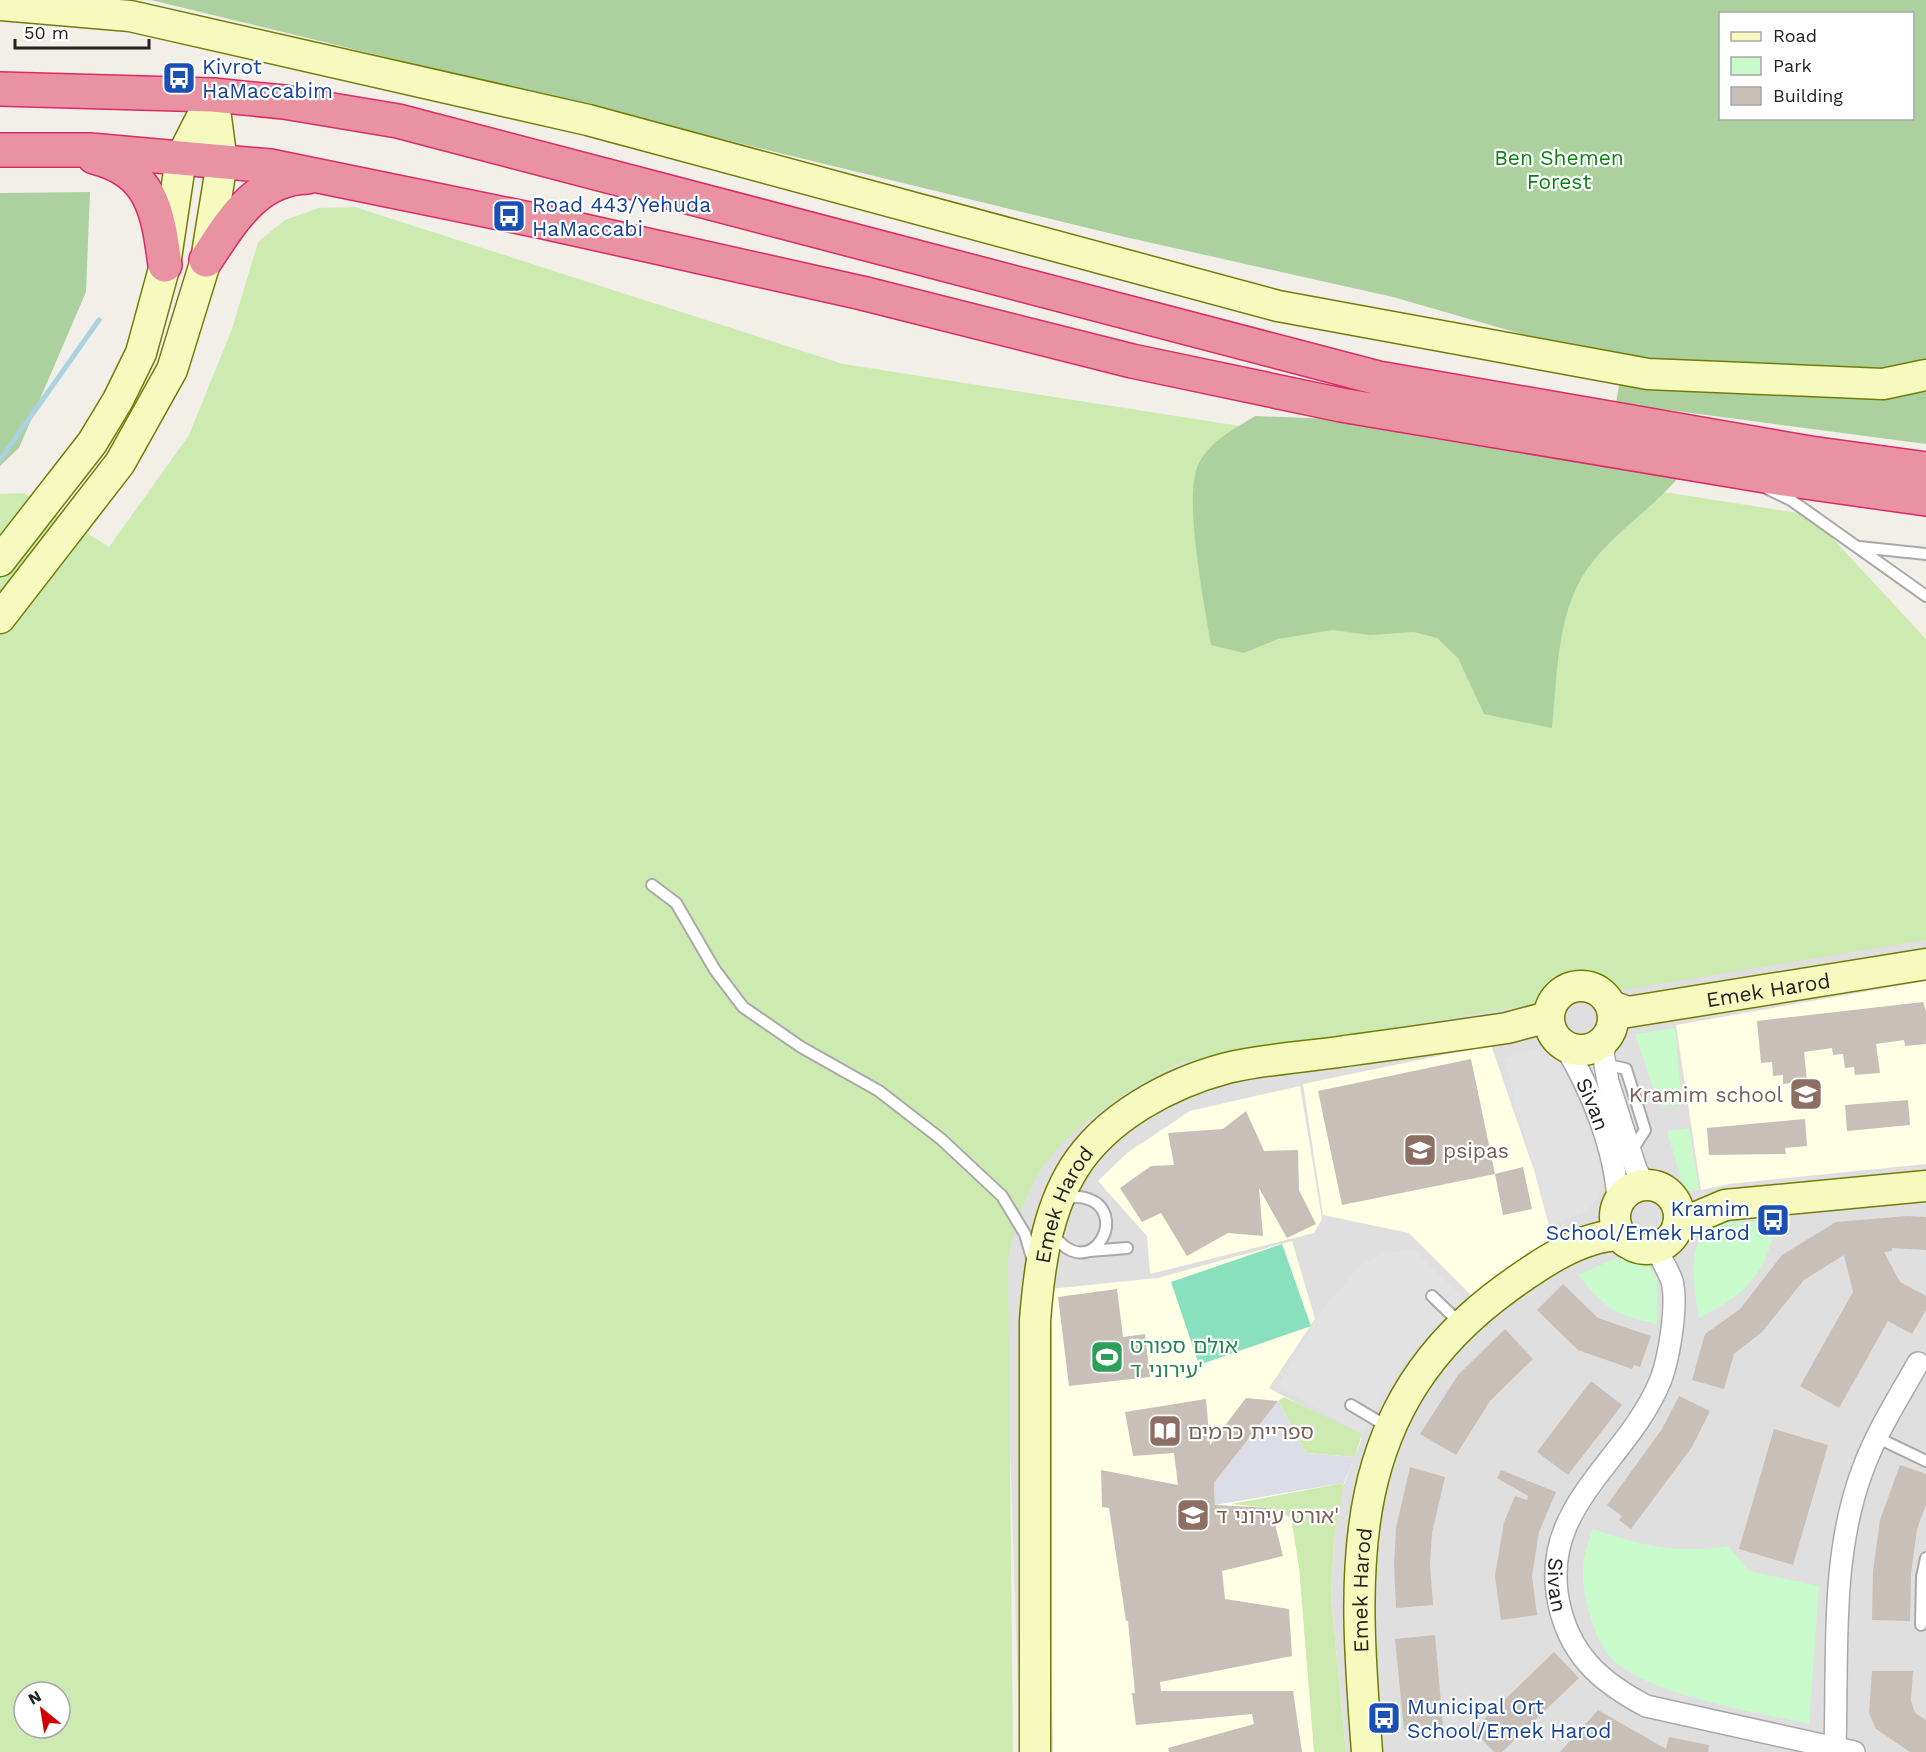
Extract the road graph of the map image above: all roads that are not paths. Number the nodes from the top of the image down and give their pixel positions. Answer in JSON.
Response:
{"nodes":[{"id":1,"x":0,"y":5,"type":"edge"},
{"id":2,"x":0,"y":90,"type":"edge"},
{"id":3,"x":213,"y":95,"type":"junction"},
{"id":4,"x":0,"y":150,"type":"edge"},
{"id":5,"x":66,"y":150,"type":"junction"},
{"id":6,"x":181,"y":158,"type":"junction"},
{"id":7,"x":222,"y":162,"type":"junction"},
{"id":8,"x":329,"y":177,"type":"junction"},
{"id":9,"x":206,"y":260,"type":"junction"},
{"id":10,"x":165,"y":265,"type":"junction"},
{"id":11,"x":1926,"y":375,"type":"edge"},
{"id":12,"x":1727,"y":469,"type":"junction"},
{"id":13,"x":1926,"y":469,"type":"edge"},
{"id":14,"x":1926,"y":499,"type":"edge"},
{"id":15,"x":1856,"y":546,"type":"junction"},
{"id":16,"x":1926,"y":554,"type":"edge"},
{"id":17,"x":0,"y":561,"type":"edge"},
{"id":18,"x":1926,"y":596,"type":"edge"},
{"id":19,"x":0,"y":618,"type":"edge"},
{"id":20,"x":652,"y":885,"type":"dead end"},
{"id":21,"x":1926,"y":964,"type":"edge"},
{"id":22,"x":1548,"y":1017,"type":"junction"},
{"id":23,"x":1611,"y":1019,"type":"junction"},
{"id":24,"x":1564,"y":1045,"type":"junction"},
{"id":25,"x":1653,"y":1185,"type":"junction"},
{"id":26,"x":1926,"y":1186,"type":"edge"},
{"id":27,"x":1618,"y":1202,"type":"junction"},
{"id":28,"x":1054,"y":1213,"type":"junction"},
{"id":29,"x":1678,"y":1225,"type":"junction"},
{"id":30,"x":1626,"y":1242,"type":"junction"},
{"id":31,"x":1127,"y":1248,"type":"dead end"},
{"id":32,"x":1656,"y":1248,"type":"junction"},
{"id":33,"x":1087,"y":1251,"type":"junction"},
{"id":34,"x":1038,"y":1278,"type":"junction"},
{"id":35,"x":1432,"y":1296,"type":"dead end"},
{"id":36,"x":1462,"y":1325,"type":"junction"},
{"id":37,"x":1918,"y":1363,"type":"dead end"},
{"id":38,"x":1351,"y":1405,"type":"dead end"},
{"id":39,"x":1391,"y":1428,"type":"junction"},
{"id":40,"x":1876,"y":1437,"type":"junction"},
{"id":41,"x":1926,"y":1461,"type":"edge"},
{"id":42,"x":1926,"y":1558,"type":"edge"},
{"id":43,"x":1921,"y":1625,"type":"dead end"},
{"id":44,"x":1844,"y":1749,"type":"edge"},
{"id":45,"x":1035,"y":1752,"type":"edge"},
{"id":46,"x":1367,"y":1752,"type":"edge"}],
"edges":[{"from":1,"to":11,"type":"street"},
{"from":2,"to":3,"type":"highway"},
{"from":3,"to":6,"type":"street"},
{"from":3,"to":7,"type":"street"},
{"from":3,"to":13,"type":"highway"},
{"from":4,"to":5,"type":"highway"},
{"from":5,"to":6,"type":"highway"},
{"from":5,"to":10,"type":"highway"},
{"from":6,"to":7,"type":"highway"},
{"from":6,"to":10,"type":"street"},
{"from":7,"to":8,"type":"highway"},
{"from":7,"to":9,"type":"street"},
{"from":8,"to":9,"type":"highway"},
{"from":8,"to":12,"type":"highway"},
{"from":9,"to":19,"type":"street"},
{"from":10,"to":17,"type":"street"},
{"from":12,"to":14,"type":"highway"},
{"from":12,"to":15,"type":"lane"},
{"from":15,"to":16,"type":"lane"},
{"from":15,"to":18,"type":"lane"},
{"from":20,"to":34,"type":"lane"},
{"from":21,"to":23,"type":"street","name":"Emek Harod"},
{"from":22,"to":23,"type":"street"},
{"from":22,"to":24,"type":"street"},
{"from":22,"to":28,"type":"street","name":"Emek Harod"},
{"from":23,"to":24,"type":"street"},
{"from":23,"to":25,"type":"street","name":"Sivan"},
{"from":24,"to":27,"type":"street","name":"Sivan"},
{"from":25,"to":27,"type":"street"},
{"from":25,"to":29,"type":"street"},
{"from":26,"to":29,"type":"street"},
{"from":27,"to":30,"type":"street"},
{"from":28,"to":33,"type":"lane"},
{"from":28,"to":33,"type":"lane"},
{"from":28,"to":34,"type":"street","name":"Emek Harod"},
{"from":29,"to":32,"type":"street"},
{"from":30,"to":32,"type":"street"},
{"from":30,"to":36,"type":"street","name":"Emek Harod"},
{"from":31,"to":33,"type":"lane"},
{"from":32,"to":44,"type":"street","name":"Sivan"},
{"from":34,"to":45,"type":"street","name":"Emek Harod"},
{"from":35,"to":36,"type":"lane"},
{"from":36,"to":39,"type":"street","name":"Emek Harod"},
{"from":37,"to":40,"type":"street"},
{"from":38,"to":39,"type":"lane"},
{"from":39,"to":46,"type":"street","name":"Emek Harod"},
{"from":40,"to":41,"type":"lane"},
{"from":40,"to":44,"type":"street"},
{"from":42,"to":43,"type":"lane"}]}
